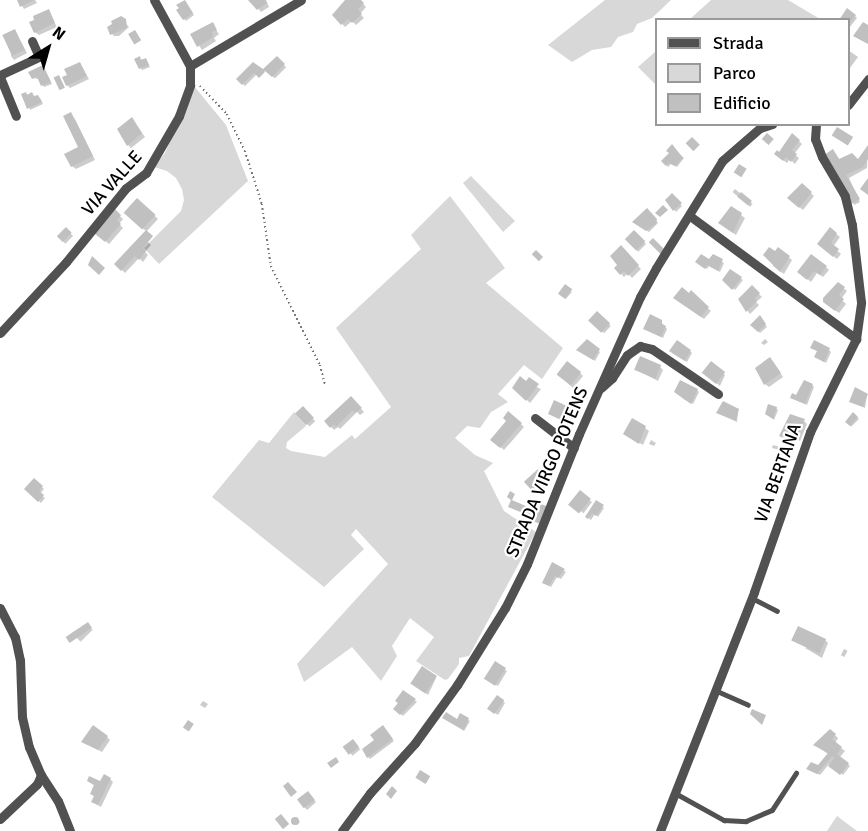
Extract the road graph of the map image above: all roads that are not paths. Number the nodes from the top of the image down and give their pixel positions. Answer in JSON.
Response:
{"nodes":[{"id":1,"x":154,"y":0,"type":"edge"},
{"id":2,"x":282,"y":0,"type":"edge"},
{"id":3,"x":301,"y":0,"type":"edge"},
{"id":4,"x":288,"y":10,"type":"junction"},
{"id":5,"x":32,"y":42,"type":"dead end"},
{"id":6,"x":190,"y":66,"type":"junction"},
{"id":7,"x":0,"y":76,"type":"edge"},
{"id":8,"x":868,"y":79,"type":"edge"},
{"id":9,"x":850,"y":104,"type":"edge"},
{"id":10,"x":16,"y":116,"type":"dead end"},
{"id":11,"x":766,"y":126,"type":"edge"},
{"id":12,"x":816,"y":126,"type":"edge"},
{"id":13,"x":690,"y":216,"type":"junction"},
{"id":14,"x":0,"y":333,"type":"edge"},
{"id":15,"x":856,"y":339,"type":"junction"},
{"id":16,"x":598,"y":391,"type":"junction"},
{"id":17,"x":718,"y":394,"type":"dead end"},
{"id":18,"x":535,"y":418,"type":"dead end"},
{"id":19,"x":574,"y":448,"type":"junction"},
{"id":20,"x":752,"y":598,"type":"junction"},
{"id":21,"x":0,"y":608,"type":"edge"},
{"id":22,"x":777,"y":611,"type":"dead end"},
{"id":23,"x":714,"y":689,"type":"junction"},
{"id":24,"x":748,"y":705,"type":"dead end"},
{"id":25,"x":796,"y":774,"type":"dead end"},
{"id":26,"x":41,"y":775,"type":"junction"},
{"id":27,"x":676,"y":794,"type":"junction"},
{"id":28,"x":0,"y":819,"type":"edge"},
{"id":29,"x":70,"y":831,"type":"edge"},
{"id":30,"x":342,"y":831,"type":"edge"},
{"id":31,"x":660,"y":831,"type":"edge"}],
"edges":[{"from":1,"to":6,"type":"street"},
{"from":2,"to":4,"type":"street"},
{"from":3,"to":4,"type":"street"},
{"from":4,"to":6,"type":"street"},
{"from":5,"to":7,"type":"street"},
{"from":6,"to":14,"type":"street","name":"VIA VALLE"},
{"from":7,"to":10,"type":"street"},
{"from":8,"to":9,"type":"street"},
{"from":11,"to":13,"type":"street","name":"STRADA VIRGO POTENS"},
{"from":12,"to":15,"type":"street","name":"VIA BERTANA"},
{"from":13,"to":15,"type":"street"},
{"from":13,"to":16,"type":"street","name":"STRADA VIRGO POTENS"},
{"from":15,"to":20,"type":"street","name":"VIA BERTANA"},
{"from":16,"to":17,"type":"street"},
{"from":16,"to":19,"type":"street","name":"STRADA VIRGO POTENS"},
{"from":18,"to":19,"type":"street"},
{"from":19,"to":30,"type":"street","name":"STRADA VIRGO POTENS"},
{"from":20,"to":22,"type":"lane"},
{"from":20,"to":23,"type":"street","name":"VIA BERTANA"},
{"from":21,"to":26,"type":"street"},
{"from":23,"to":24,"type":"lane"},
{"from":23,"to":27,"type":"street","name":"VIA BERTANA"},
{"from":25,"to":27,"type":"lane"},
{"from":26,"to":28,"type":"street"},
{"from":26,"to":29,"type":"street"},
{"from":27,"to":31,"type":"street","name":"VIA BERTANA"}]}
